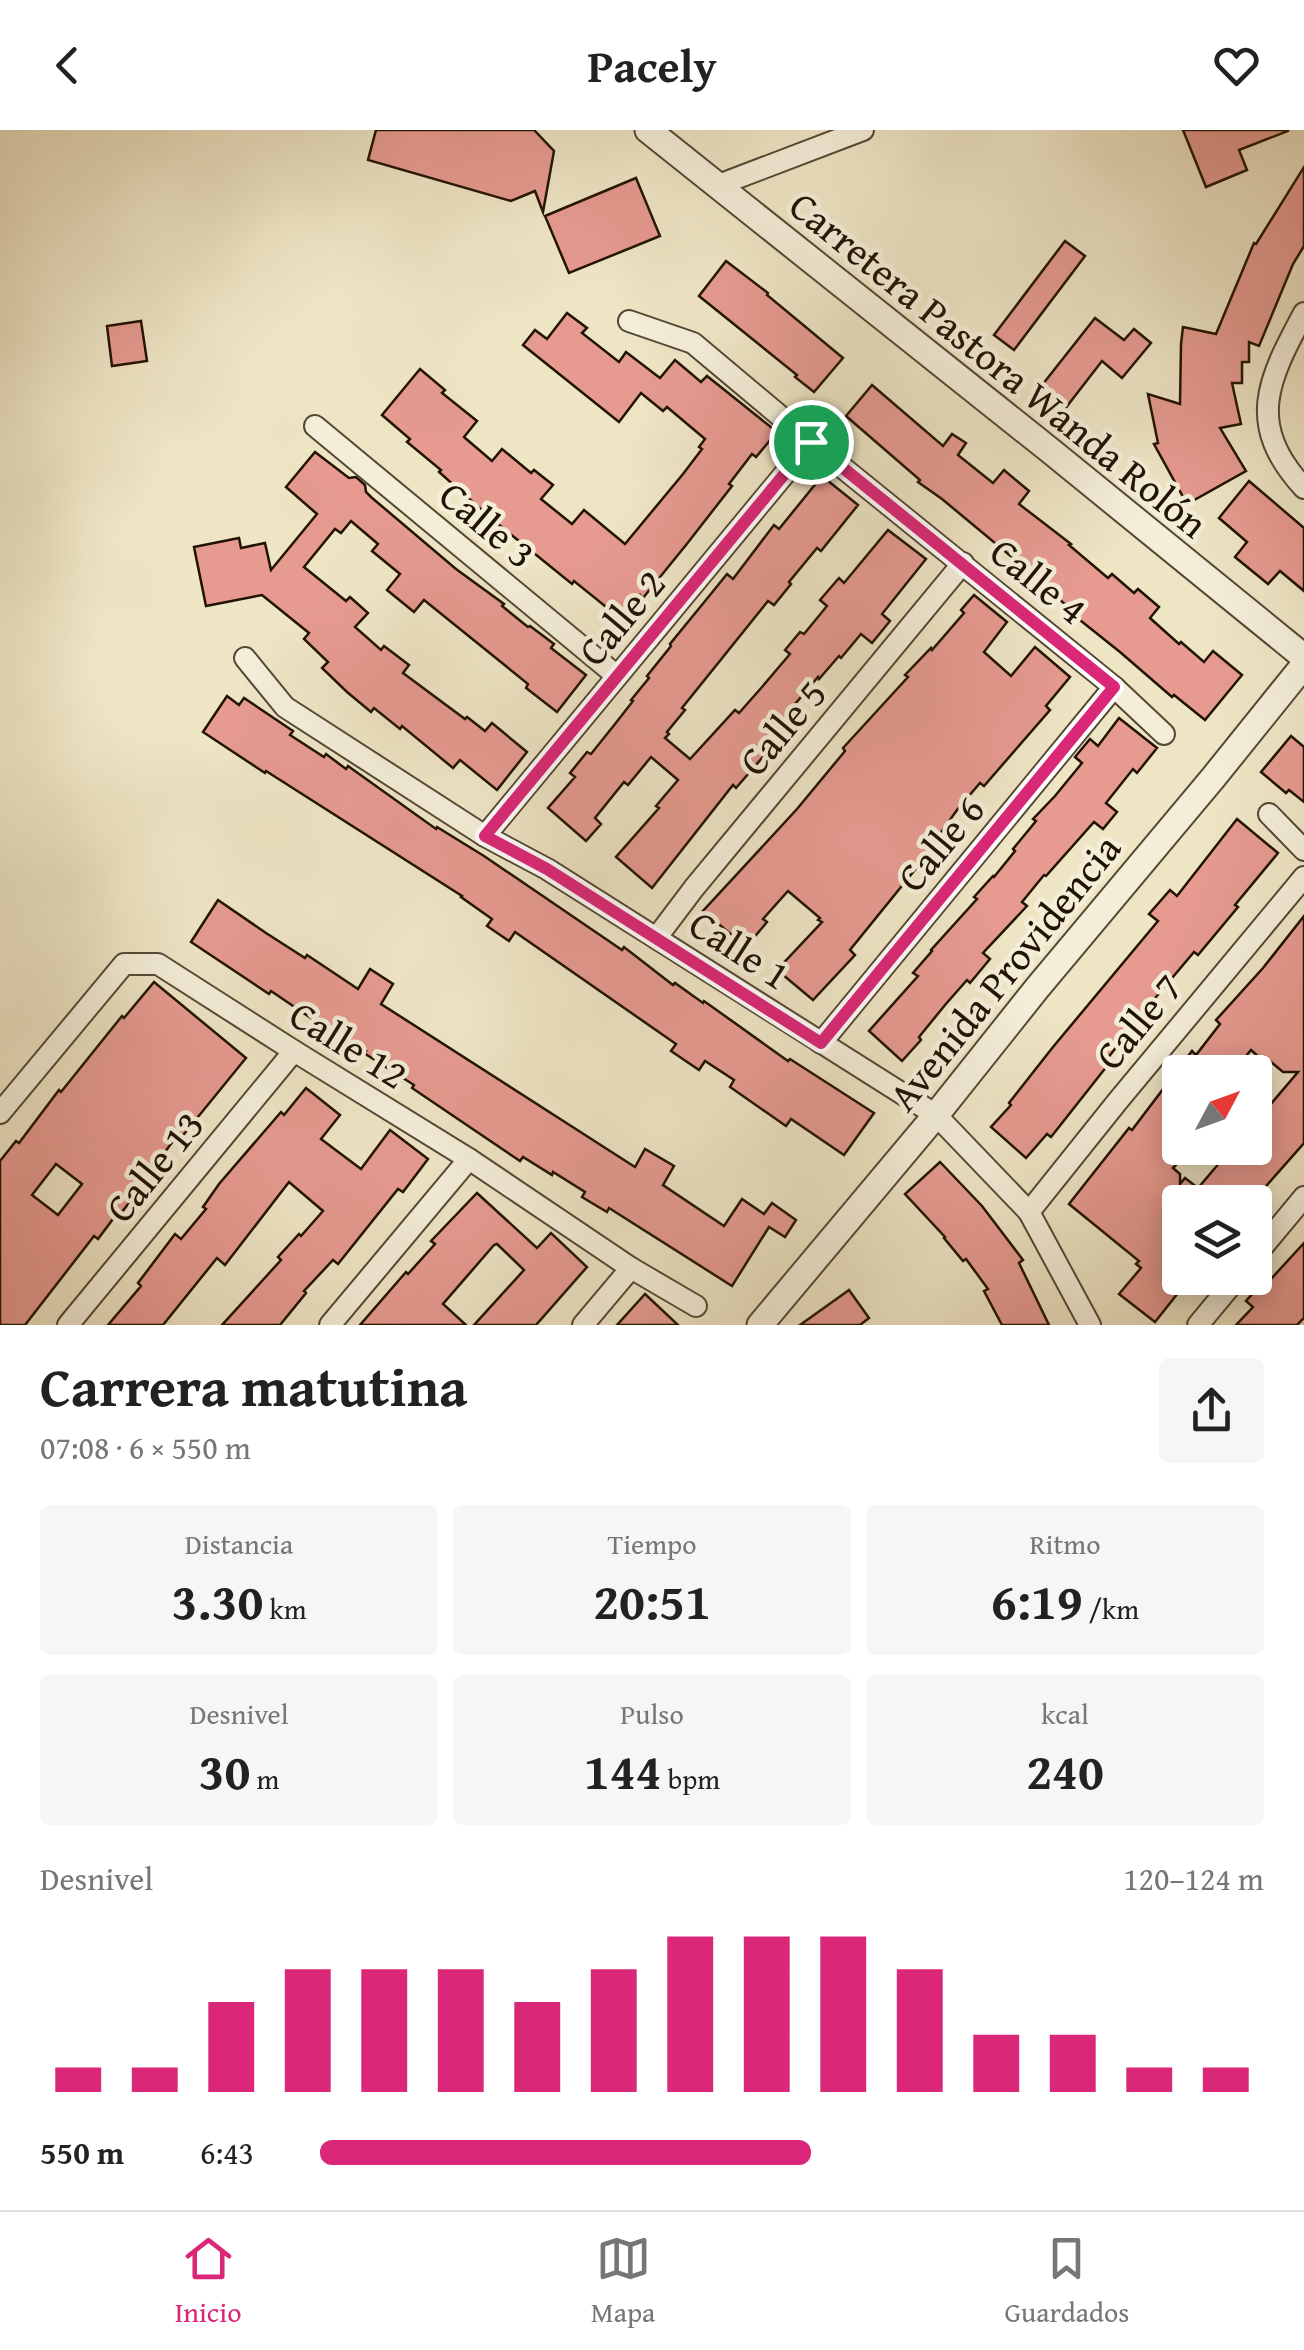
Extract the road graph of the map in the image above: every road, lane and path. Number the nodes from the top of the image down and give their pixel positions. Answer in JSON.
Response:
{"nodes":[{"id":1,"x":648,"y":130,"type":"edge"},
{"id":2,"x":863,"y":130,"type":"edge"},
{"id":3,"x":716,"y":186,"type":"junction"},
{"id":4,"x":1304,"y":313,"type":"edge"},
{"id":5,"x":629,"y":321,"type":"dead end"},
{"id":6,"x":315,"y":426,"type":"dead end"},
{"id":7,"x":811,"y":442,"type":"junction"},
{"id":8,"x":1304,"y":488,"type":"edge"},
{"id":9,"x":963,"y":563,"type":"junction"},
{"id":10,"x":1304,"y":657,"type":"edge"},
{"id":11,"x":246,"y":658,"type":"dead end"},
{"id":12,"x":1304,"y":665,"type":"edge"},
{"id":13,"x":617,"y":676,"type":"junction"},
{"id":14,"x":1114,"y":687,"type":"junction"},
{"id":15,"x":1164,"y":734,"type":"dead end"},
{"id":16,"x":1268,"y":814,"type":"dead end"},
{"id":17,"x":485,"y":836,"type":"junction"},
{"id":18,"x":1304,"y":850,"type":"edge"},
{"id":19,"x":1304,"y":877,"type":"edge"},
{"id":20,"x":657,"y":937,"type":"junction"},
{"id":21,"x":821,"y":1043,"type":"junction"},
{"id":22,"x":294,"y":1052,"type":"junction"},
{"id":23,"x":0,"y":1113,"type":"edge"},
{"id":24,"x":936,"y":1115,"type":"junction"},
{"id":25,"x":468,"y":1159,"type":"junction"},
{"id":26,"x":1304,"y":1197,"type":"edge"},
{"id":27,"x":1029,"y":1212,"type":"junction"},
{"id":28,"x":1272,"y":1236,"type":"edge"},
{"id":29,"x":631,"y":1268,"type":"junction"},
{"id":30,"x":1224,"y":1295,"type":"edge"},
{"id":31,"x":696,"y":1306,"type":"dead end"},
{"id":32,"x":68,"y":1325,"type":"edge"},
{"id":33,"x":330,"y":1325,"type":"edge"},
{"id":34,"x":583,"y":1325,"type":"edge"},
{"id":35,"x":760,"y":1325,"type":"edge"},
{"id":36,"x":1090,"y":1325,"type":"edge"},
{"id":37,"x":1198,"y":1325,"type":"edge"}],
"edges":[{"from":1,"to":3,"type":"street","name":"Carretera Pastora Wanda Rolón"},
{"from":2,"to":3,"type":"street"},
{"from":3,"to":10,"type":"street","name":"Carretera Pastora Wanda Rolón"},
{"from":4,"to":8,"type":"street"},
{"from":5,"to":7,"type":"street","name":"Calle 4"},
{"from":6,"to":13,"type":"street","name":"Calle 3"},
{"from":7,"to":9,"type":"street","name":"Calle 4"},
{"from":7,"to":13,"type":"street","name":"Calle 2"},
{"from":9,"to":14,"type":"street","name":"Calle 4"},
{"from":9,"to":20,"type":"street","name":"Calle 5"},
{"from":11,"to":17,"type":"street","name":"Calle 1"},
{"from":12,"to":24,"type":"street","name":"Avenida Providencia"},
{"from":13,"to":17,"type":"street","name":"Calle 2"},
{"from":14,"to":15,"type":"street","name":"Calle 4"},
{"from":14,"to":21,"type":"street","name":"Calle 6"},
{"from":16,"to":18,"type":"street"},
{"from":17,"to":20,"type":"street","name":"Calle 1"},
{"from":19,"to":27,"type":"street","name":"Calle 7"},
{"from":20,"to":21,"type":"street","name":"Calle 1"},
{"from":21,"to":24,"type":"street","name":"Calle 1"},
{"from":22,"to":23,"type":"street","name":"Calle 12"},
{"from":22,"to":25,"type":"street","name":"Calle 12"},
{"from":22,"to":32,"type":"street","name":"Calle 13"},
{"from":24,"to":27,"type":"street","name":"Calle 1"},
{"from":24,"to":35,"type":"street","name":"Avenida Providencia"},
{"from":25,"to":29,"type":"street","name":"Calle 12"},
{"from":25,"to":33,"type":"street"},
{"from":26,"to":28,"type":"street"},
{"from":27,"to":36,"type":"street","name":"Calle 1"},
{"from":29,"to":31,"type":"street","name":"Calle 12"},
{"from":29,"to":34,"type":"street"},
{"from":30,"to":37,"type":"street"}]}
